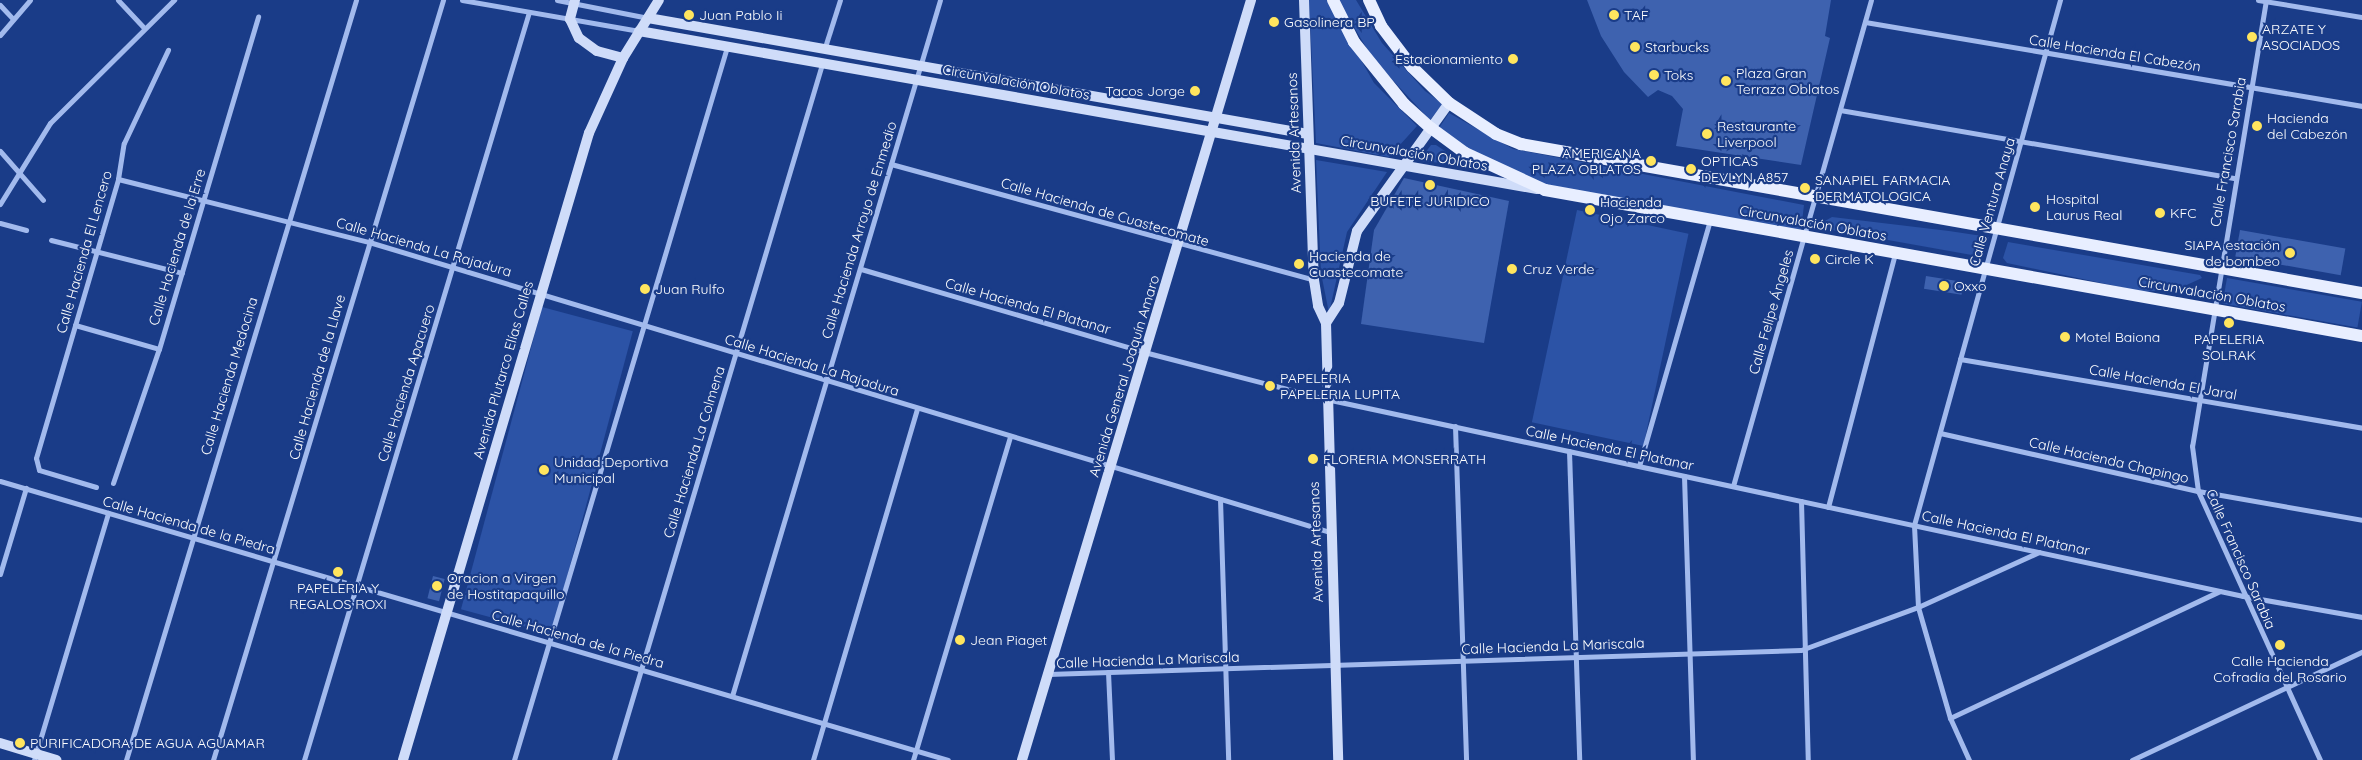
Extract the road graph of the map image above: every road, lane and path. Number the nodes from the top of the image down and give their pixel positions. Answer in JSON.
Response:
{"nodes":[{"id":1,"x":30,"y":0,"type":"edge"},
{"id":2,"x":118,"y":0,"type":"edge"},
{"id":3,"x":174,"y":0,"type":"edge"},
{"id":4,"x":356,"y":0,"type":"edge"},
{"id":5,"x":443,"y":0,"type":"edge"},
{"id":6,"x":462,"y":0,"type":"edge"},
{"id":7,"x":557,"y":0,"type":"edge"},
{"id":8,"x":659,"y":0,"type":"edge"},
{"id":9,"x":840,"y":0,"type":"edge"},
{"id":10,"x":940,"y":0,"type":"edge"},
{"id":11,"x":1251,"y":0,"type":"edge"},
{"id":12,"x":1304,"y":0,"type":"edge"},
{"id":13,"x":1333,"y":0,"type":"edge"},
{"id":14,"x":1369,"y":0,"type":"edge"},
{"id":15,"x":1872,"y":0,"type":"edge"},
{"id":16,"x":2060,"y":0,"type":"edge"},
{"id":17,"x":2258,"y":0,"type":"edge"},
{"id":18,"x":574,"y":1,"type":"edge"},
{"id":19,"x":2266,"y":1,"type":"edge"},
{"id":20,"x":0,"y":5,"type":"edge"},
{"id":21,"x":529,"y":12,"type":"junction"},
{"id":22,"x":258,"y":16,"type":"dead end"},
{"id":23,"x":2362,"y":17,"type":"edge"},
{"id":24,"x":648,"y":18,"type":"junction"},
{"id":25,"x":13,"y":19,"type":"junction"},
{"id":26,"x":570,"y":19,"type":"junction"},
{"id":27,"x":1865,"y":22,"type":"junction"},
{"id":28,"x":143,"y":27,"type":"junction"},
{"id":29,"x":639,"y":31,"type":"junction"},
{"id":30,"x":0,"y":35,"type":"edge"},
{"id":31,"x":727,"y":47,"type":"junction"},
{"id":32,"x":824,"y":47,"type":"junction"},
{"id":33,"x":168,"y":50,"type":"dead end"},
{"id":34,"x":2045,"y":54,"type":"junction"},
{"id":35,"x":623,"y":58,"type":"junction"},
{"id":36,"x":920,"y":63,"type":"junction"},
{"id":37,"x":822,"y":64,"type":"junction"},
{"id":38,"x":916,"y":80,"type":"junction"},
{"id":39,"x":2251,"y":87,"type":"junction"},
{"id":40,"x":1449,"y":103,"type":"junction"},
{"id":41,"x":2362,"y":106,"type":"edge"},
{"id":42,"x":1840,"y":110,"type":"junction"},
{"id":43,"x":1217,"y":116,"type":"junction"},
{"id":44,"x":1431,"y":128,"type":"junction"},
{"id":45,"x":1212,"y":132,"type":"junction"},
{"id":46,"x":1308,"y":134,"type":"junction"},
{"id":47,"x":2020,"y":141,"type":"junction"},
{"id":48,"x":1310,"y":151,"type":"junction"},
{"id":49,"x":0,"y":152,"type":"edge"},
{"id":50,"x":891,"y":164,"type":"junction"},
{"id":51,"x":1402,"y":166,"type":"junction"},
{"id":52,"x":17,"y":170,"type":"junction"},
{"id":53,"x":2235,"y":178,"type":"junction"},
{"id":54,"x":118,"y":179,"type":"junction"},
{"id":55,"x":1545,"y":190,"type":"junction"},
{"id":56,"x":1816,"y":197,"type":"junction"},
{"id":57,"x":43,"y":200,"type":"dead end"},
{"id":58,"x":204,"y":200,"type":"junction"},
{"id":59,"x":0,"y":204,"type":"edge"},
{"id":60,"x":287,"y":220,"type":"junction"},
{"id":61,"x":1710,"y":220,"type":"junction"},
{"id":62,"x":0,"y":223,"type":"edge"},
{"id":63,"x":1996,"y":228,"type":"junction"},
{"id":64,"x":26,"y":230,"type":"dead end"},
{"id":65,"x":1804,"y":237,"type":"junction"},
{"id":66,"x":51,"y":240,"type":"dead end"},
{"id":67,"x":369,"y":242,"type":"junction"},
{"id":68,"x":1178,"y":244,"type":"junction"},
{"id":69,"x":97,"y":251,"type":"junction"},
{"id":70,"x":1895,"y":253,"type":"junction"},
{"id":71,"x":452,"y":267,"type":"junction"},
{"id":72,"x":2220,"y":268,"type":"junction"},
{"id":73,"x":861,"y":269,"type":"junction"},
{"id":74,"x":1984,"y":269,"type":"junction"},
{"id":75,"x":182,"y":272,"type":"junction"},
{"id":76,"x":1314,"y":280,"type":"junction"},
{"id":77,"x":540,"y":292,"type":"junction"},
{"id":78,"x":2362,"y":293,"type":"edge"},
{"id":79,"x":2212,"y":309,"type":"junction"},
{"id":80,"x":643,"y":322,"type":"junction"},
{"id":81,"x":1326,"y":323,"type":"junction"},
{"id":82,"x":75,"y":325,"type":"junction"},
{"id":83,"x":2362,"y":336,"type":"edge"},
{"id":84,"x":159,"y":349,"type":"junction"},
{"id":85,"x":1144,"y":352,"type":"junction"},
{"id":86,"x":735,"y":354,"type":"junction"},
{"id":87,"x":1960,"y":359,"type":"junction"},
{"id":88,"x":826,"y":382,"type":"junction"},
{"id":89,"x":2197,"y":398,"type":"junction"},
{"id":90,"x":1326,"y":399,"type":"junction"},
{"id":91,"x":917,"y":409,"type":"junction"},
{"id":92,"x":1455,"y":426,"type":"junction"},
{"id":93,"x":2362,"y":428,"type":"edge"},
{"id":94,"x":1940,"y":433,"type":"junction"},
{"id":95,"x":1010,"y":437,"type":"junction"},
{"id":96,"x":1569,"y":451,"type":"junction"},
{"id":97,"x":1639,"y":466,"type":"junction"},
{"id":98,"x":1111,"y":467,"type":"junction"},
{"id":99,"x":1684,"y":476,"type":"junction"},
{"id":100,"x":0,"y":481,"type":"edge"},
{"id":101,"x":113,"y":483,"type":"dead end"},
{"id":102,"x":96,"y":486,"type":"dead end"},
{"id":103,"x":1733,"y":486,"type":"junction"},
{"id":104,"x":26,"y":488,"type":"junction"},
{"id":105,"x":2198,"y":492,"type":"junction"},
{"id":106,"x":1220,"y":499,"type":"junction"},
{"id":107,"x":1801,"y":501,"type":"junction"},
{"id":108,"x":1828,"y":507,"type":"junction"},
{"id":109,"x":108,"y":513,"type":"junction"},
{"id":110,"x":2362,"y":520,"type":"edge"},
{"id":111,"x":1914,"y":525,"type":"junction"},
{"id":112,"x":1330,"y":532,"type":"junction"},
{"id":113,"x":192,"y":538,"type":"junction"},
{"id":114,"x":2039,"y":552,"type":"junction"},
{"id":115,"x":274,"y":562,"type":"junction"},
{"id":116,"x":0,"y":574,"type":"edge"},
{"id":117,"x":356,"y":586,"type":"junction"},
{"id":118,"x":2220,"y":591,"type":"junction"},
{"id":119,"x":2243,"y":596,"type":"junction"},
{"id":120,"x":1918,"y":607,"type":"junction"},
{"id":121,"x":447,"y":613,"type":"junction"},
{"id":122,"x":2362,"y":617,"type":"edge"},
{"id":123,"x":548,"y":642,"type":"junction"},
{"id":124,"x":1805,"y":648,"type":"junction"},
{"id":125,"x":2362,"y":652,"type":"edge"},
{"id":126,"x":1688,"y":653,"type":"junction"},
{"id":127,"x":1575,"y":657,"type":"junction"},
{"id":128,"x":1464,"y":661,"type":"junction"},
{"id":129,"x":1335,"y":665,"type":"junction"},
{"id":130,"x":1225,"y":668,"type":"junction"},
{"id":131,"x":640,"y":670,"type":"junction"},
{"id":132,"x":1108,"y":672,"type":"junction"},
{"id":133,"x":1048,"y":674,"type":"junction"},
{"id":134,"x":2286,"y":688,"type":"junction"},
{"id":135,"x":732,"y":696,"type":"junction"},
{"id":136,"x":1950,"y":718,"type":"junction"},
{"id":137,"x":824,"y":724,"type":"junction"},
{"id":138,"x":0,"y":743,"type":"edge"},
{"id":139,"x":916,"y":751,"type":"junction"},
{"id":140,"x":35,"y":757,"type":"edge"},
{"id":141,"x":56,"y":760,"type":"edge"},
{"id":142,"x":126,"y":760,"type":"edge"},
{"id":143,"x":213,"y":760,"type":"edge"},
{"id":144,"x":304,"y":760,"type":"edge"},
{"id":145,"x":402,"y":760,"type":"edge"},
{"id":146,"x":514,"y":760,"type":"edge"},
{"id":147,"x":614,"y":760,"type":"edge"},
{"id":148,"x":813,"y":760,"type":"edge"},
{"id":149,"x":913,"y":760,"type":"edge"},
{"id":150,"x":948,"y":760,"type":"edge"},
{"id":151,"x":1022,"y":760,"type":"edge"},
{"id":152,"x":1112,"y":760,"type":"edge"},
{"id":153,"x":1228,"y":760,"type":"edge"},
{"id":154,"x":1338,"y":760,"type":"edge"},
{"id":155,"x":1466,"y":760,"type":"edge"},
{"id":156,"x":1579,"y":760,"type":"edge"},
{"id":157,"x":1693,"y":760,"type":"edge"},
{"id":158,"x":1808,"y":760,"type":"edge"},
{"id":159,"x":1969,"y":760,"type":"edge"},
{"id":160,"x":2132,"y":760,"type":"edge"},
{"id":161,"x":2320,"y":760,"type":"edge"}],
"edges":[{"from":1,"to":25,"type":"street"},
{"from":2,"to":28,"type":"street"},
{"from":3,"to":28,"type":"street"},
{"from":4,"to":60,"type":"street","name":"Calle Hacienda Medocina"},
{"from":5,"to":67,"type":"street","name":"Calle Hacienda de la Llave"},
{"from":6,"to":21,"type":"street","name":"Circunvalación Oblatos"},
{"from":7,"to":18,"type":"street","name":"Circunvalación Oblatos"},
{"from":8,"to":24,"type":"street","name":"Avenida Plutarco Elías Calles"},
{"from":9,"to":32,"type":"street"},
{"from":10,"to":36,"type":"street","name":"Calle Hacienda Arroyo de Enmedio"},
{"from":11,"to":43,"type":"street","name":"Avenida General Joaquín Amaro"},
{"from":12,"to":46,"type":"street","name":"Avenida Artesanos"},
{"from":13,"to":44,"type":"main road"},
{"from":14,"to":40,"type":"main road"},
{"from":15,"to":27,"type":"street","name":"Calle Felipe Ángeles"},
{"from":16,"to":34,"type":"street","name":"Calle Ventura Anaya"},
{"from":17,"to":19,"type":"street"},
{"from":18,"to":24,"type":"street","name":"Circunvalación Oblatos"},
{"from":18,"to":26,"type":"street"},
{"from":19,"to":23,"type":"street"},
{"from":19,"to":39,"type":"street","name":"Calle Francisco Sarabia"},
{"from":20,"to":25,"type":"street"},
{"from":21,"to":26,"type":"street","name":"Circunvalación Oblatos"},
{"from":21,"to":71,"type":"street","name":"Calle Hacienda Apacuero"},
{"from":22,"to":58,"type":"street","name":"Calle Hacienda de la Erre"},
{"from":24,"to":29,"type":"street","name":"Avenida Plutarco Elías Calles"},
{"from":24,"to":32,"type":"street","name":"Circunvalación Oblatos"},
{"from":25,"to":30,"type":"street"},
{"from":26,"to":29,"type":"street","name":"Circunvalación Oblatos"},
{"from":26,"to":35,"type":"street"},
{"from":27,"to":34,"type":"street","name":"Calle Hacienda El Cabezón"},
{"from":27,"to":42,"type":"street","name":"Calle Felipe Ángeles"},
{"from":28,"to":52,"type":"street"},
{"from":29,"to":31,"type":"street","name":"Circunvalación Oblatos"},
{"from":29,"to":35,"type":"street","name":"Avenida Plutarco Elías Calles"},
{"from":31,"to":37,"type":"street","name":"Circunvalación Oblatos"},
{"from":31,"to":80,"type":"street"},
{"from":32,"to":36,"type":"street","name":"Circunvalación Oblatos"},
{"from":33,"to":54,"type":"street","name":"Calle Hacienda El Lencero"},
{"from":34,"to":39,"type":"street","name":"Calle Hacienda El Cabezón"},
{"from":34,"to":47,"type":"street","name":"Calle Ventura Anaya"},
{"from":35,"to":77,"type":"street","name":"Avenida Plutarco Elías Calles"},
{"from":36,"to":38,"type":"street","name":"Calle Hacienda Arroyo de Enmedio"},
{"from":36,"to":43,"type":"street","name":"Circunvalación Oblatos"},
{"from":37,"to":38,"type":"street","name":"Circunvalación Oblatos"},
{"from":37,"to":86,"type":"street","name":"Calle Hacienda La Colmena"},
{"from":38,"to":45,"type":"street","name":"Circunvalación Oblatos"},
{"from":38,"to":50,"type":"street","name":"Calle Hacienda Arroyo de Enmedio"},
{"from":39,"to":41,"type":"street","name":"Calle Hacienda El Cabezón"},
{"from":39,"to":53,"type":"street","name":"Calle Francisco Sarabia"},
{"from":40,"to":44,"type":"street","name":"Avenida Artesanos"},
{"from":40,"to":56,"type":"main road","name":"Circunvalación Oblatos"},
{"from":42,"to":47,"type":"street"},
{"from":42,"to":56,"type":"street","name":"Calle Felipe Ángeles"},
{"from":43,"to":45,"type":"street","name":"Avenida General Joaquín Amaro"},
{"from":43,"to":46,"type":"street","name":"Circunvalación Oblatos"},
{"from":44,"to":51,"type":"street","name":"Avenida Artesanos"},
{"from":44,"to":55,"type":"main road"},
{"from":45,"to":48,"type":"street","name":"Circunvalación Oblatos"},
{"from":45,"to":68,"type":"street","name":"Avenida General Joaquín Amaro"},
{"from":46,"to":48,"type":"street","name":"Avenida Artesanos"},
{"from":47,"to":53,"type":"street"},
{"from":47,"to":63,"type":"street","name":"Calle Ventura Anaya"},
{"from":48,"to":51,"type":"street","name":"Circunvalación Oblatos"},
{"from":48,"to":76,"type":"street","name":"Avenida Artesanos"},
{"from":49,"to":52,"type":"street"},
{"from":50,"to":68,"type":"street","name":"Calle Hacienda de Cuastecomate"},
{"from":50,"to":73,"type":"street","name":"Calle Hacienda Arroyo de Enmedio"},
{"from":51,"to":55,"type":"street","name":"Circunvalación Oblatos"},
{"from":51,"to":81,"type":"street","name":"Avenida Artesanos"},
{"from":52,"to":57,"type":"street"},
{"from":52,"to":59,"type":"street"},
{"from":53,"to":72,"type":"street","name":"Calle Francisco Sarabia"},
{"from":54,"to":58,"type":"street","name":"Calle Hacienda La Rajadura"},
{"from":54,"to":69,"type":"street","name":"Calle Hacienda El Lencero"},
{"from":55,"to":61,"type":"main road","name":"Circunvalación Oblatos"},
{"from":56,"to":63,"type":"main road","name":"Circunvalación Oblatos"},
{"from":56,"to":65,"type":"street","name":"Calle Felipe Ángeles"},
{"from":58,"to":60,"type":"street","name":"Calle Hacienda La Rajadura"},
{"from":58,"to":75,"type":"street","name":"Calle Hacienda de la Erre"},
{"from":60,"to":67,"type":"street","name":"Calle Hacienda La Rajadura"},
{"from":60,"to":113,"type":"street","name":"Calle Hacienda Medocina"},
{"from":61,"to":65,"type":"main road","name":"Circunvalación Oblatos"},
{"from":61,"to":97,"type":"street"},
{"from":62,"to":64,"type":"street"},
{"from":63,"to":72,"type":"main road","name":"Circunvalación Oblatos"},
{"from":63,"to":74,"type":"street","name":"Calle Ventura Anaya"},
{"from":65,"to":70,"type":"main road","name":"Circunvalación Oblatos"},
{"from":65,"to":103,"type":"street","name":"Calle Felipe Ángeles"},
{"from":66,"to":69,"type":"street"},
{"from":67,"to":71,"type":"street","name":"Calle Hacienda La Rajadura"},
{"from":67,"to":115,"type":"street","name":"Calle Hacienda de la Llave"},
{"from":68,"to":76,"type":"street","name":"Calle Hacienda de Cuastecomate"},
{"from":68,"to":85,"type":"street","name":"Avenida General Joaquín Amaro"},
{"from":69,"to":75,"type":"street"},
{"from":69,"to":82,"type":"street","name":"Calle Hacienda El Lencero"},
{"from":70,"to":74,"type":"main road","name":"Circunvalación Oblatos"},
{"from":70,"to":108,"type":"street"},
{"from":71,"to":77,"type":"street","name":"Calle Hacienda La Rajadura"},
{"from":71,"to":117,"type":"street","name":"Calle Hacienda Apacuero"},
{"from":72,"to":78,"type":"main road","name":"Circunvalación Oblatos"},
{"from":72,"to":79,"type":"street","name":"Calle Francisco Sarabia"},
{"from":73,"to":85,"type":"street","name":"Calle Hacienda El Platanar"},
{"from":73,"to":88,"type":"street","name":"Calle Hacienda Arroyo de Enmedio"},
{"from":74,"to":79,"type":"main road","name":"Circunvalación Oblatos"},
{"from":74,"to":87,"type":"street","name":"Calle Ventura Anaya"},
{"from":75,"to":84,"type":"street","name":"Calle Hacienda de la Erre"},
{"from":76,"to":81,"type":"street","name":"Avenida Artesanos"},
{"from":77,"to":80,"type":"street","name":"Calle Hacienda La Rajadura"},
{"from":77,"to":121,"type":"street","name":"Avenida Plutarco Elías Calles"},
{"from":79,"to":83,"type":"main road","name":"Circunvalación Oblatos"},
{"from":79,"to":89,"type":"street","name":"Calle Francisco Sarabia"},
{"from":80,"to":86,"type":"street","name":"Calle Hacienda La Rajadura"},
{"from":80,"to":123,"type":"street"},
{"from":81,"to":90,"type":"street","name":"Avenida Artesanos"},
{"from":82,"to":84,"type":"street"},
{"from":82,"to":102,"type":"street","name":"Calle Hacienda El Lencero"},
{"from":84,"to":101,"type":"street","name":"Calle Hacienda de la Erre"},
{"from":85,"to":90,"type":"street","name":"Calle Hacienda El Platanar"},
{"from":85,"to":98,"type":"street","name":"Avenida General Joaquín Amaro"},
{"from":86,"to":88,"type":"street","name":"Calle Hacienda La Rajadura"},
{"from":86,"to":131,"type":"street","name":"Calle Hacienda La Colmena"},
{"from":87,"to":89,"type":"street","name":"Calle Hacienda El Jaral"},
{"from":87,"to":94,"type":"street","name":"Calle Ventura Anaya"},
{"from":88,"to":91,"type":"street","name":"Calle Hacienda La Rajadura"},
{"from":88,"to":135,"type":"street","name":"Calle Hacienda Arroyo de Enmedio"},
{"from":89,"to":93,"type":"street","name":"Calle Hacienda El Jaral"},
{"from":89,"to":105,"type":"street","name":"Calle Francisco Sarabia"},
{"from":90,"to":92,"type":"street","name":"Calle Hacienda El Platanar"},
{"from":90,"to":112,"type":"street","name":"Avenida Artesanos"},
{"from":91,"to":95,"type":"street","name":"Calle Hacienda La Rajadura"},
{"from":91,"to":137,"type":"street"},
{"from":92,"to":96,"type":"street","name":"Calle Hacienda El Platanar"},
{"from":92,"to":128,"type":"street"},
{"from":94,"to":105,"type":"street","name":"Calle Hacienda Chapingo"},
{"from":94,"to":111,"type":"street","name":"Calle Ventura Anaya"},
{"from":95,"to":98,"type":"street","name":"Calle Hacienda La Rajadura"},
{"from":95,"to":139,"type":"street"},
{"from":96,"to":97,"type":"street","name":"Calle Hacienda El Platanar"},
{"from":96,"to":127,"type":"street"},
{"from":97,"to":99,"type":"street","name":"Calle Hacienda El Platanar"},
{"from":98,"to":106,"type":"street","name":"Calle Hacienda La Rajadura"},
{"from":98,"to":133,"type":"street","name":"Avenida General Joaquín Amaro"},
{"from":99,"to":103,"type":"street","name":"Calle Hacienda El Platanar"},
{"from":99,"to":126,"type":"street"},
{"from":100,"to":104,"type":"street","name":"Calle Hacienda de la Piedra"},
{"from":103,"to":107,"type":"street","name":"Calle Hacienda El Platanar"},
{"from":104,"to":109,"type":"street","name":"Calle Hacienda de la Piedra"},
{"from":104,"to":116,"type":"street"},
{"from":105,"to":110,"type":"street","name":"Calle Hacienda Chapingo"},
{"from":105,"to":119,"type":"street","name":"Calle Francisco Sarabia"},
{"from":106,"to":112,"type":"street","name":"Calle Hacienda La Rajadura"},
{"from":106,"to":130,"type":"street"},
{"from":107,"to":108,"type":"street","name":"Calle Hacienda El Platanar"},
{"from":107,"to":124,"type":"street"},
{"from":108,"to":111,"type":"street","name":"Calle Hacienda El Platanar"},
{"from":109,"to":113,"type":"street","name":"Calle Hacienda de la Piedra"},
{"from":109,"to":140,"type":"street"},
{"from":111,"to":114,"type":"street","name":"Calle Hacienda El Platanar"},
{"from":111,"to":120,"type":"street","name":"Calle Ventura Anaya"},
{"from":112,"to":129,"type":"street","name":"Avenida Artesanos"},
{"from":113,"to":115,"type":"street","name":"Calle Hacienda de la Piedra"},
{"from":113,"to":142,"type":"street","name":"Calle Hacienda Medocina"},
{"from":114,"to":118,"type":"street","name":"Calle Hacienda El Platanar"},
{"from":114,"to":120,"type":"street","name":"Calle Hacienda La Mariscala"},
{"from":115,"to":117,"type":"street","name":"Calle Hacienda de la Piedra"},
{"from":115,"to":143,"type":"street","name":"Calle Hacienda de la Llave"},
{"from":117,"to":121,"type":"street","name":"Calle Hacienda de la Piedra"},
{"from":117,"to":144,"type":"street","name":"Calle Hacienda Apacuero"},
{"from":118,"to":119,"type":"street","name":"Calle Hacienda El Platanar"},
{"from":118,"to":136,"type":"street"},
{"from":119,"to":122,"type":"street","name":"Calle Hacienda El Platanar"},
{"from":119,"to":134,"type":"street","name":"Calle Francisco Sarabia"},
{"from":120,"to":124,"type":"street","name":"Calle Hacienda La Mariscala"},
{"from":120,"to":136,"type":"street","name":"Calle Ventura Anaya"},
{"from":121,"to":123,"type":"street","name":"Calle Hacienda de la Piedra"},
{"from":121,"to":145,"type":"street","name":"Avenida Plutarco Elías Calles"},
{"from":123,"to":131,"type":"street","name":"Calle Hacienda de la Piedra"},
{"from":123,"to":146,"type":"street"},
{"from":124,"to":126,"type":"street","name":"Calle Hacienda La Mariscala"},
{"from":124,"to":158,"type":"street"},
{"from":125,"to":134,"type":"street"},
{"from":126,"to":127,"type":"street","name":"Calle Hacienda La Mariscala"},
{"from":126,"to":157,"type":"street"},
{"from":127,"to":128,"type":"street","name":"Calle Hacienda La Mariscala"},
{"from":127,"to":156,"type":"street"},
{"from":128,"to":129,"type":"street","name":"Calle Hacienda La Mariscala"},
{"from":128,"to":155,"type":"street"},
{"from":129,"to":130,"type":"street","name":"Calle Hacienda La Mariscala"},
{"from":129,"to":154,"type":"street","name":"Avenida Artesanos"},
{"from":130,"to":132,"type":"street","name":"Calle Hacienda La Mariscala"},
{"from":130,"to":153,"type":"street"},
{"from":131,"to":135,"type":"street","name":"Calle Hacienda de la Piedra"},
{"from":131,"to":147,"type":"street","name":"Calle Hacienda La Colmena"},
{"from":132,"to":133,"type":"street","name":"Calle Hacienda La Mariscala"},
{"from":132,"to":152,"type":"street"},
{"from":133,"to":151,"type":"street","name":"Avenida General Joaquín Amaro"},
{"from":134,"to":160,"type":"street"},
{"from":134,"to":161,"type":"street","name":"Calle Francisco Sarabia"},
{"from":135,"to":137,"type":"street","name":"Calle Hacienda de la Piedra"},
{"from":136,"to":159,"type":"street","name":"Calle Ventura Anaya"},
{"from":137,"to":139,"type":"street","name":"Calle Hacienda de la Piedra"},
{"from":137,"to":148,"type":"street"},
{"from":138,"to":140,"type":"street"},
{"from":139,"to":149,"type":"street"},
{"from":139,"to":150,"type":"street","name":"Calle Hacienda de la Piedra"},
{"from":140,"to":141,"type":"street"}]}
